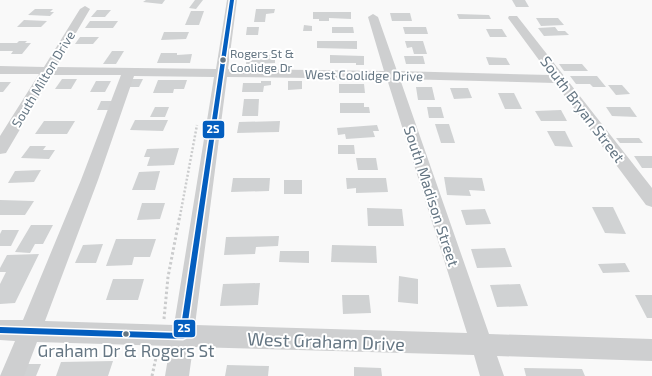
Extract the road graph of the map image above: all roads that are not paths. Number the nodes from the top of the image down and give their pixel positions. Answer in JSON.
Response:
{"nodes":[{"id":1,"x":232,"y":0,"type":"edge"},
{"id":2,"x":85,"y":9,"type":"dead end"},
{"id":3,"x":373,"y":17,"type":"dead end"},
{"id":4,"x":514,"y":18,"type":"dead end"},
{"id":5,"x":0,"y":70,"type":"edge"},
{"id":6,"x":48,"y":71,"type":"junction"},
{"id":7,"x":129,"y":72,"type":"junction"},
{"id":8,"x":220,"y":73,"type":"junction"},
{"id":9,"x":392,"y":75,"type":"junction"},
{"id":10,"x":560,"y":79,"type":"junction"},
{"id":11,"x":0,"y":149,"type":"edge"},
{"id":12,"x":652,"y":200,"type":"edge"},
{"id":13,"x":0,"y":330,"type":"edge"},
{"id":14,"x":29,"y":332,"type":"junction"},
{"id":15,"x":183,"y":336,"type":"junction"},
{"id":16,"x":482,"y":345,"type":"junction"},
{"id":17,"x":652,"y":350,"type":"edge"},
{"id":18,"x":12,"y":376,"type":"edge"},
{"id":19,"x":177,"y":376,"type":"edge"},
{"id":20,"x":492,"y":376,"type":"edge"}],
"edges":[{"from":1,"to":8,"type":"street"},
{"from":2,"to":6,"type":"street","name":"South Milton Drive"},
{"from":3,"to":9,"type":"street","name":"South Madison Street"},
{"from":4,"to":10,"type":"street","name":"South Bryan Street"},
{"from":5,"to":6,"type":"street","name":"West Coolidge Drive"},
{"from":6,"to":7,"type":"street","name":"West Coolidge Drive"},
{"from":6,"to":11,"type":"street","name":"South Milton Drive"},
{"from":7,"to":8,"type":"street","name":"West Coolidge Drive"},
{"from":7,"to":14,"type":"street"},
{"from":8,"to":9,"type":"street","name":"West Coolidge Drive"},
{"from":8,"to":15,"type":"street"},
{"from":9,"to":10,"type":"street","name":"West Coolidge Drive"},
{"from":9,"to":16,"type":"street","name":"South Madison Street"},
{"from":10,"to":12,"type":"street","name":"South Bryan Street"},
{"from":13,"to":14,"type":"street","name":"West Graham Drive"},
{"from":14,"to":15,"type":"street","name":"West Graham Drive"},
{"from":14,"to":18,"type":"street"},
{"from":15,"to":16,"type":"street","name":"West Graham Drive"},
{"from":15,"to":19,"type":"street"},
{"from":16,"to":17,"type":"street","name":"West Graham Drive"},
{"from":16,"to":20,"type":"street","name":"South Madison Street"}]}
